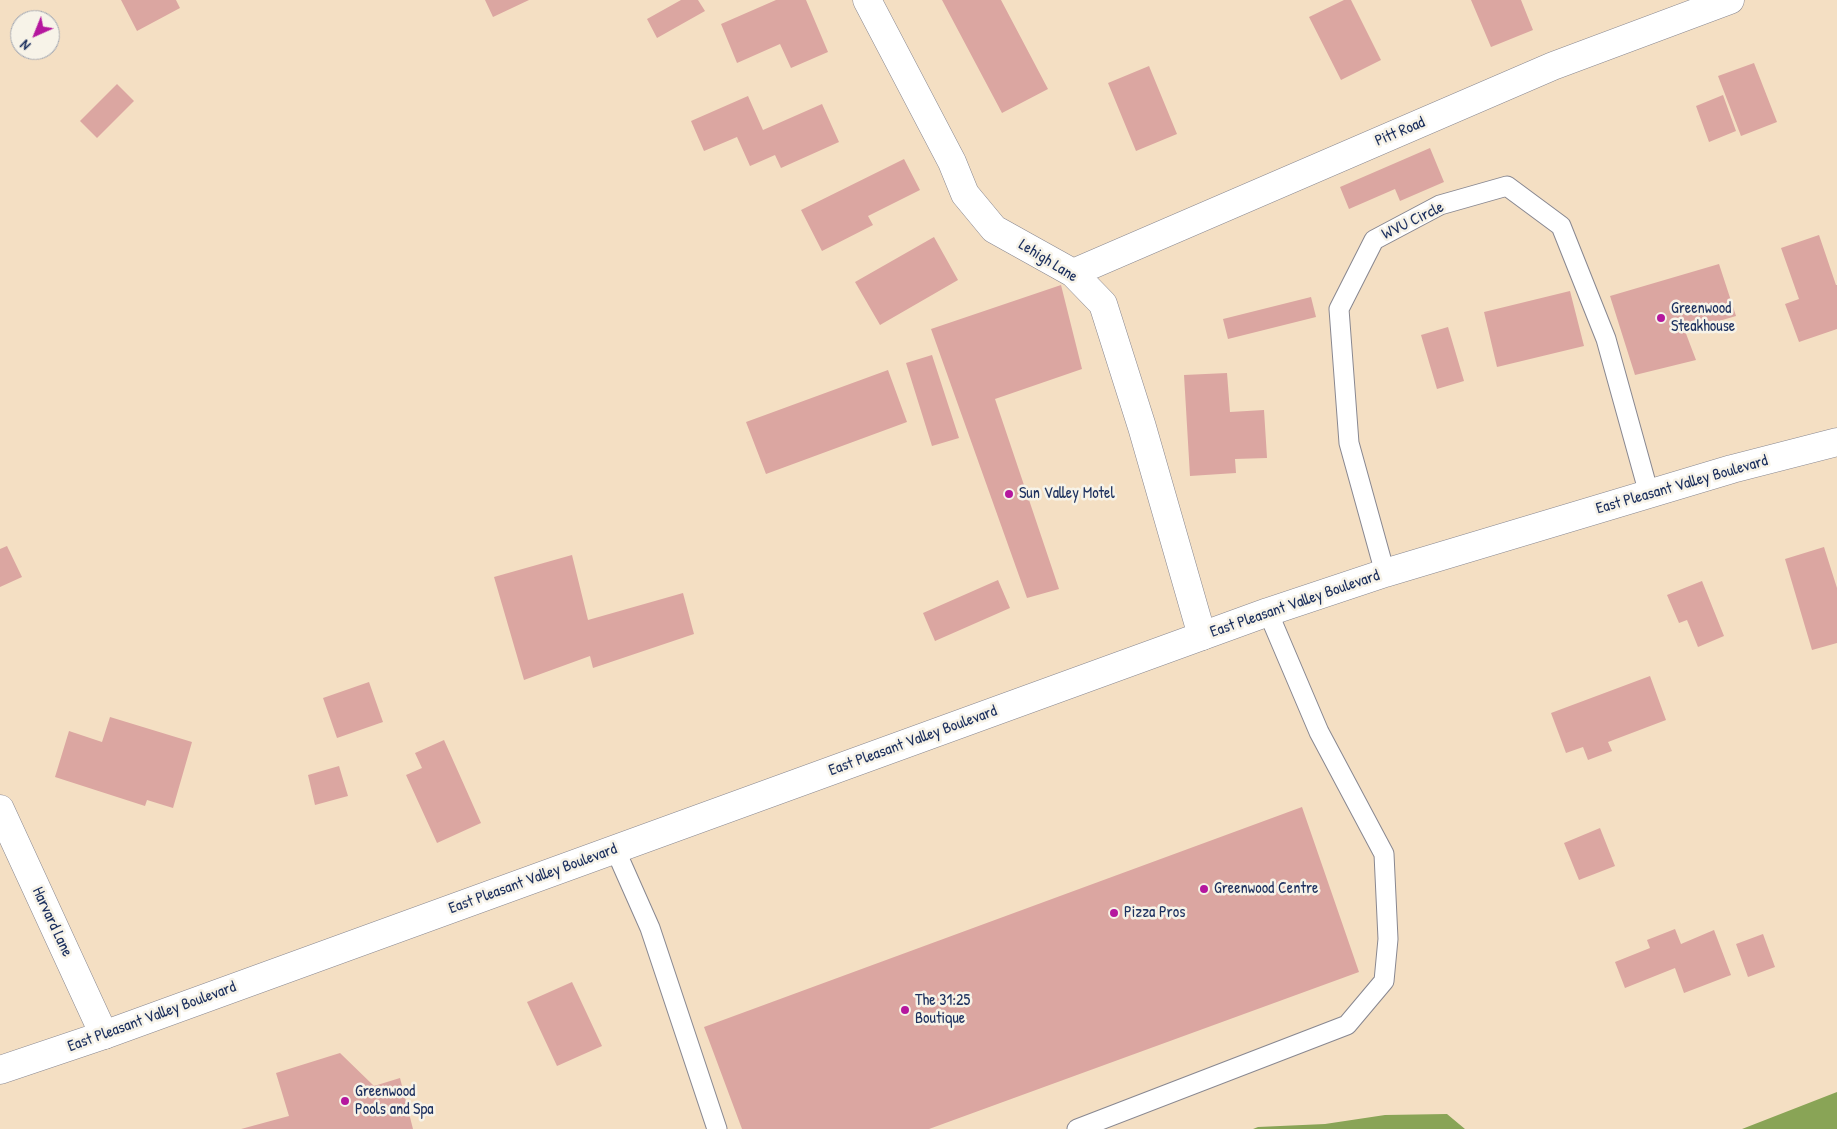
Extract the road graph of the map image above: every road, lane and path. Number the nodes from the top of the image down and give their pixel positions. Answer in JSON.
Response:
{"nodes":[{"id":1,"x":868,"y":0,"type":"edge"},
{"id":2,"x":1730,"y":0,"type":"edge"},
{"id":3,"x":1073,"y":273,"type":"junction"},
{"id":4,"x":1837,"y":442,"type":"edge"},
{"id":5,"x":1649,"y":494,"type":"junction"},
{"id":6,"x":1386,"y":573,"type":"junction"},
{"id":7,"x":1268,"y":612,"type":"junction"},
{"id":8,"x":1202,"y":636,"type":"junction"},
{"id":9,"x":0,"y":809,"type":"edge"},
{"id":10,"x":615,"y":849,"type":"junction"},
{"id":11,"x":104,"y":1035,"type":"junction"},
{"id":12,"x":0,"y":1070,"type":"edge"},
{"id":13,"x":717,"y":1129,"type":"edge"},
{"id":14,"x":1076,"y":1129,"type":"edge"}],
"edges":[{"from":1,"to":3,"type":"main road","name":"Lehigh Lane"},
{"from":2,"to":3,"type":"main road","name":"Pitt Road"},
{"from":3,"to":8,"type":"main road","name":"Lehigh Lane"},
{"from":4,"to":5,"type":"main road","name":"East Pleasant Valley Boulevard"},
{"from":5,"to":6,"type":"main road","name":"East Pleasant Valley Boulevard"},
{"from":5,"to":6,"type":"lane","name":"WVU Circle"},
{"from":6,"to":7,"type":"main road","name":"East Pleasant Valley Boulevard"},
{"from":7,"to":8,"type":"main road","name":"East Pleasant Valley Boulevard"},
{"from":7,"to":14,"type":"lane"},
{"from":8,"to":10,"type":"main road","name":"East Pleasant Valley Boulevard"},
{"from":9,"to":11,"type":"main road","name":"Harvard Lane"},
{"from":10,"to":11,"type":"main road","name":"East Pleasant Valley Boulevard"},
{"from":10,"to":13,"type":"lane"},
{"from":11,"to":12,"type":"main road","name":"East Pleasant Valley Boulevard"}]}
